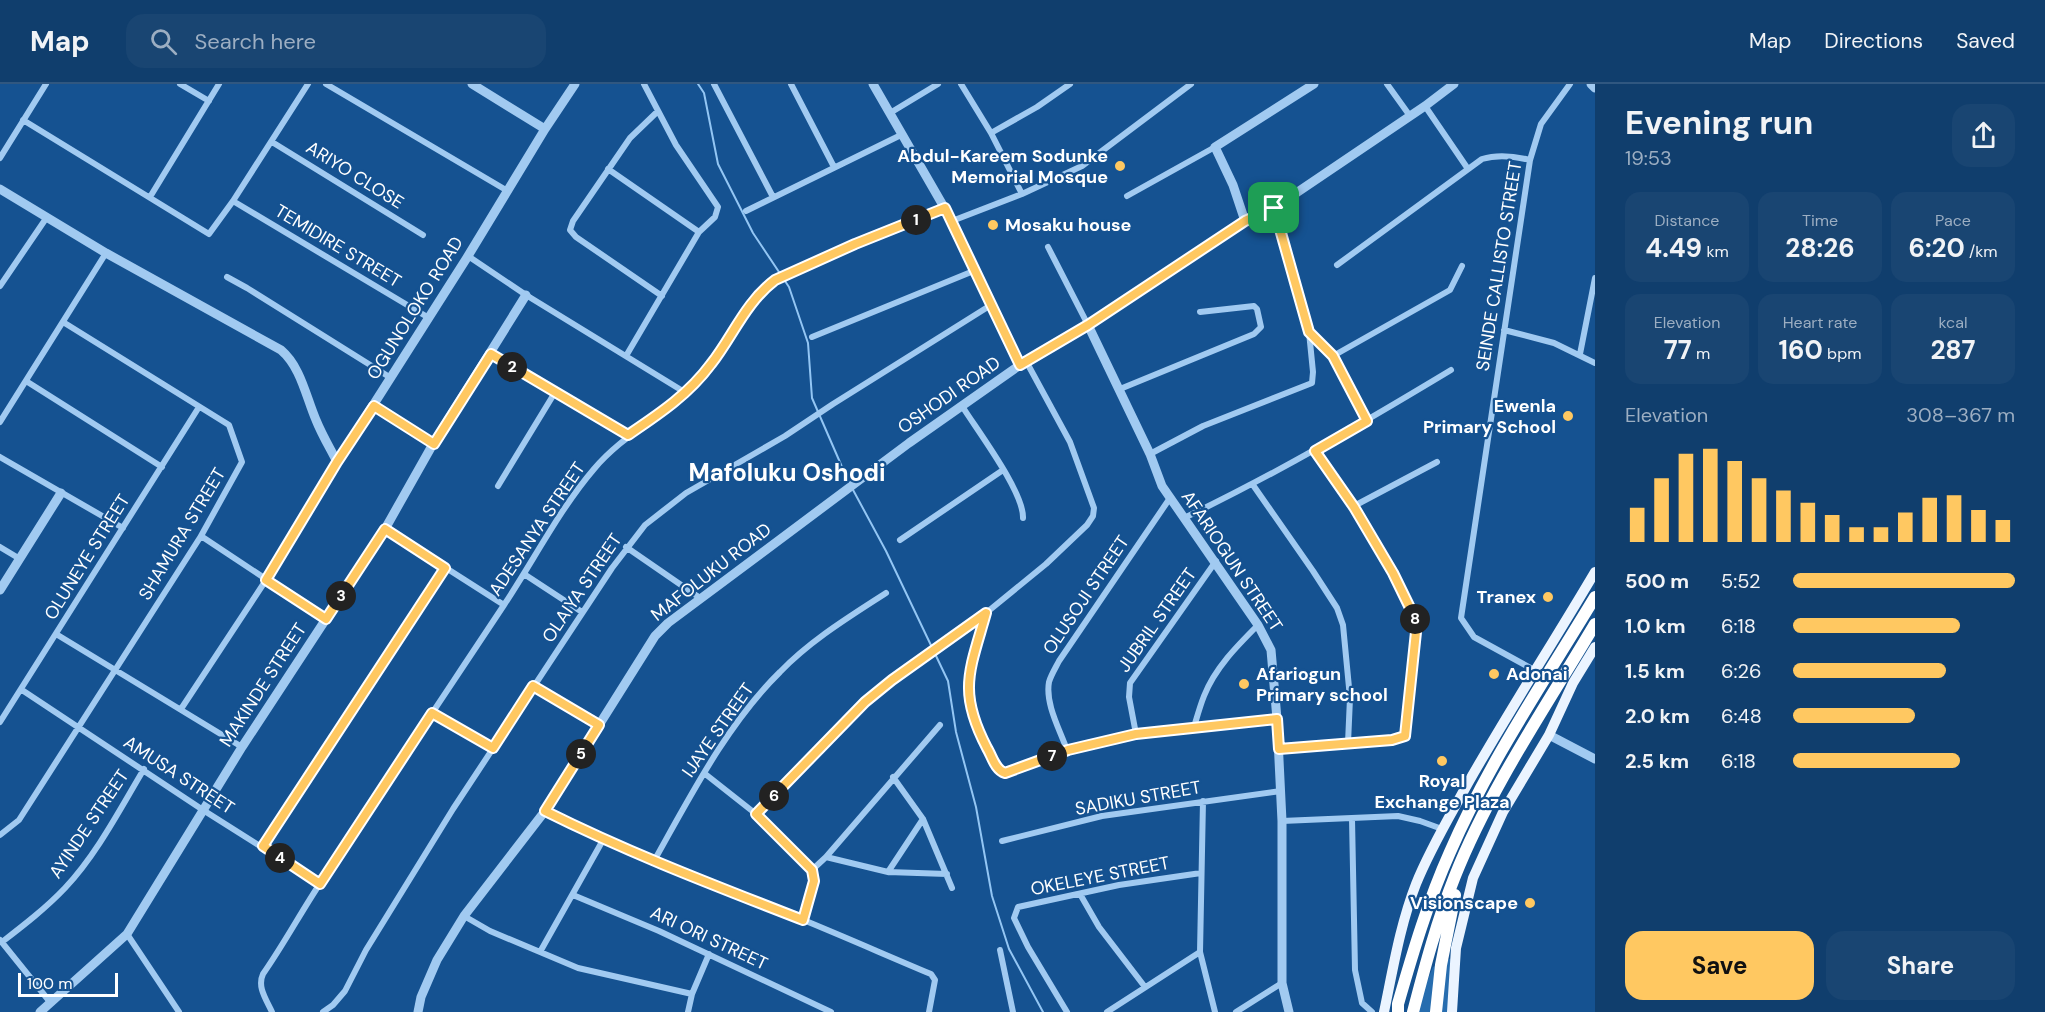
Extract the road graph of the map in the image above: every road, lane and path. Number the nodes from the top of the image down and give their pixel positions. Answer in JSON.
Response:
{"nodes":[{"id":1,"x":46,"y":84,"type":"edge"},
{"id":2,"x":180,"y":84,"type":"edge"},
{"id":3,"x":219,"y":84,"type":"edge"},
{"id":4,"x":308,"y":84,"type":"edge"},
{"id":5,"x":326,"y":84,"type":"edge"},
{"id":6,"x":472,"y":84,"type":"edge"},
{"id":7,"x":575,"y":84,"type":"edge"},
{"id":8,"x":644,"y":84,"type":"edge"},
{"id":9,"x":714,"y":84,"type":"edge"},
{"id":10,"x":790,"y":84,"type":"edge"},
{"id":11,"x":873,"y":84,"type":"edge"},
{"id":12,"x":938,"y":84,"type":"edge"},
{"id":13,"x":961,"y":84,"type":"edge"},
{"id":14,"x":1071,"y":84,"type":"edge"},
{"id":15,"x":1191,"y":84,"type":"edge"},
{"id":16,"x":1314,"y":84,"type":"edge"},
{"id":17,"x":1387,"y":84,"type":"edge"},
{"id":18,"x":1454,"y":84,"type":"edge"},
{"id":19,"x":1570,"y":84,"type":"edge"},
{"id":20,"x":1591,"y":84,"type":"edge"},
{"id":21,"x":1595,"y":88,"type":"edge"},
{"id":22,"x":209,"y":102,"type":"junction"},
{"id":23,"x":1425,"y":106,"type":"junction"},
{"id":24,"x":657,"y":112,"type":"junction"},
{"id":25,"x":890,"y":112,"type":"junction"},
{"id":26,"x":1410,"y":116,"type":"junction"},
{"id":27,"x":23,"y":120,"type":"junction"},
{"id":28,"x":544,"y":129,"type":"junction"},
{"id":29,"x":991,"y":133,"type":"junction"},
{"id":30,"x":903,"y":134,"type":"junction"},
{"id":31,"x":272,"y":142,"type":"junction"},
{"id":32,"x":1215,"y":147,"type":"junction"},
{"id":33,"x":0,"y":158,"type":"edge"},
{"id":34,"x":1530,"y":160,"type":"junction"},
{"id":35,"x":834,"y":167,"type":"junction"},
{"id":36,"x":608,"y":169,"type":"junction"},
{"id":37,"x":1468,"y":169,"type":"junction"},
{"id":38,"x":0,"y":189,"type":"edge"},
{"id":39,"x":506,"y":190,"type":"junction"},
{"id":40,"x":1022,"y":194,"type":"junction"},
{"id":41,"x":1127,"y":196,"type":"dead end"},
{"id":42,"x":150,"y":197,"type":"junction"},
{"id":43,"x":773,"y":197,"type":"junction"},
{"id":44,"x":233,"y":201,"type":"junction"},
{"id":45,"x":945,"y":208,"type":"junction"},
{"id":46,"x":1274,"y":208,"type":"junction"},
{"id":47,"x":746,"y":211,"type":"dead end"},
{"id":48,"x":47,"y":217,"type":"junction"},
{"id":49,"x":952,"y":221,"type":"junction"},
{"id":50,"x":1245,"y":221,"type":"junction"},
{"id":51,"x":699,"y":232,"type":"junction"},
{"id":52,"x":423,"y":235,"type":"dead end"},
{"id":53,"x":1048,"y":247,"type":"dead end"},
{"id":54,"x":105,"y":253,"type":"junction"},
{"id":55,"x":468,"y":256,"type":"junction"},
{"id":56,"x":1337,"y":265,"type":"dead end"},
{"id":57,"x":1462,"y":266,"type":"dead end"},
{"id":58,"x":976,"y":270,"type":"junction"},
{"id":59,"x":1595,"y":278,"type":"edge"},
{"id":60,"x":229,"y":279,"type":"dead end"},
{"id":61,"x":0,"y":286,"type":"edge"},
{"id":62,"x":526,"y":295,"type":"junction"},
{"id":63,"x":662,"y":296,"type":"junction"},
{"id":64,"x":991,"y":305,"type":"junction"},
{"id":65,"x":1200,"y":312,"type":"dead end"},
{"id":66,"x":429,"y":318,"type":"junction"},
{"id":67,"x":63,"y":322,"type":"junction"},
{"id":68,"x":1088,"y":325,"type":"junction"},
{"id":69,"x":1504,"y":330,"type":"junction"},
{"id":70,"x":1309,"y":332,"type":"junction"},
{"id":71,"x":812,"y":337,"type":"dead end"},
{"id":72,"x":491,"y":354,"type":"junction"},
{"id":73,"x":1580,"y":354,"type":"junction"},
{"id":74,"x":626,"y":356,"type":"junction"},
{"id":75,"x":1333,"y":356,"type":"junction"},
{"id":76,"x":1023,"y":363,"type":"junction"},
{"id":77,"x":1595,"y":363,"type":"edge"},
{"id":78,"x":1451,"y":370,"type":"dead end"},
{"id":79,"x":391,"y":378,"type":"junction"},
{"id":80,"x":26,"y":381,"type":"junction"},
{"id":81,"x":1120,"y":389,"type":"junction"},
{"id":82,"x":686,"y":393,"type":"junction"},
{"id":83,"x":554,"y":394,"type":"junction"},
{"id":84,"x":374,"y":406,"type":"junction"},
{"id":85,"x":962,"y":406,"type":"junction"},
{"id":86,"x":199,"y":407,"type":"junction"},
{"id":87,"x":1367,"y":421,"type":"junction"},
{"id":88,"x":0,"y":422,"type":"edge"},
{"id":89,"x":628,"y":435,"type":"junction"},
{"id":90,"x":434,"y":444,"type":"junction"},
{"id":91,"x":1315,"y":451,"type":"junction"},
{"id":92,"x":1150,"y":454,"type":"junction"},
{"id":93,"x":0,"y":457,"type":"edge"},
{"id":94,"x":337,"y":462,"type":"junction"},
{"id":95,"x":1437,"y":462,"type":"dead end"},
{"id":96,"x":162,"y":467,"type":"junction"},
{"id":97,"x":1003,"y":470,"type":"junction"},
{"id":98,"x":856,"y":482,"type":"joint"},
{"id":99,"x":1253,"y":485,"type":"junction"},
{"id":100,"x":498,"y":486,"type":"dead end"},
{"id":101,"x":61,"y":493,"type":"junction"},
{"id":102,"x":1170,"y":498,"type":"junction"},
{"id":103,"x":1354,"y":507,"type":"junction"},
{"id":104,"x":1023,"y":518,"type":"dead end"},
{"id":105,"x":1184,"y":518,"type":"junction"},
{"id":106,"x":123,"y":528,"type":"junction"},
{"id":107,"x":385,"y":529,"type":"junction"},
{"id":108,"x":201,"y":536,"type":"junction"},
{"id":109,"x":900,"y":540,"type":"dead end"},
{"id":110,"x":0,"y":547,"type":"edge"},
{"id":111,"x":626,"y":547,"type":"junction"},
{"id":112,"x":20,"y":559,"type":"junction"},
{"id":113,"x":1216,"y":561,"type":"junction"},
{"id":114,"x":445,"y":568,"type":"junction"},
{"id":115,"x":1595,"y":572,"type":"edge"},
{"id":116,"x":524,"y":574,"type":"junction"},
{"id":117,"x":266,"y":580,"type":"junction"},
{"id":118,"x":0,"y":590,"type":"edge"},
{"id":119,"x":886,"y":593,"type":"dead end"},
{"id":120,"x":1595,"y":597,"type":"edge"},
{"id":121,"x":700,"y":598,"type":"junction"},
{"id":122,"x":504,"y":605,"type":"junction"},
{"id":123,"x":582,"y":612,"type":"junction"},
{"id":124,"x":986,"y":613,"type":"junction"},
{"id":125,"x":326,"y":619,"type":"junction"},
{"id":126,"x":1595,"y":624,"type":"edge"},
{"id":127,"x":1258,"y":625,"type":"junction"},
{"id":128,"x":56,"y":634,"type":"junction"},
{"id":129,"x":1595,"y":647,"type":"edge"},
{"id":130,"x":116,"y":669,"type":"junction"},
{"id":131,"x":1536,"y":671,"type":"junction"},
{"id":132,"x":533,"y":686,"type":"junction"},
{"id":133,"x":22,"y":690,"type":"junction"},
{"id":134,"x":181,"y":709,"type":"junction"},
{"id":135,"x":432,"y":713,"type":"junction"},
{"id":136,"x":1277,"y":719,"type":"junction"},
{"id":137,"x":0,"y":722,"type":"edge"},
{"id":138,"x":599,"y":725,"type":"junction"},
{"id":139,"x":940,"y":725,"type":"dead end"},
{"id":140,"x":1194,"y":727,"type":"junction"},
{"id":141,"x":78,"y":728,"type":"junction"},
{"id":142,"x":1136,"y":734,"type":"junction"},
{"id":143,"x":1549,"y":735,"type":"junction"},
{"id":144,"x":1348,"y":743,"type":"junction"},
{"id":145,"x":242,"y":747,"type":"junction"},
{"id":146,"x":493,"y":748,"type":"junction"},
{"id":147,"x":1279,"y":749,"type":"junction"},
{"id":148,"x":1068,"y":750,"type":"junction"},
{"id":149,"x":1595,"y":759,"type":"edge"},
{"id":150,"x":144,"y":769,"type":"junction"},
{"id":151,"x":704,"y":773,"type":"junction"},
{"id":152,"x":893,"y":777,"type":"junction"},
{"id":153,"x":1281,"y":790,"type":"junction"},
{"id":154,"x":1203,"y":801,"type":"junction"},
{"id":155,"x":203,"y":810,"type":"junction"},
{"id":156,"x":545,"y":811,"type":"junction"},
{"id":157,"x":1485,"y":812,"type":"junction"},
{"id":158,"x":756,"y":814,"type":"junction"},
{"id":159,"x":923,"y":819,"type":"junction"},
{"id":160,"x":1352,"y":819,"type":"junction"},
{"id":161,"x":1282,"y":821,"type":"junction"},
{"id":162,"x":1442,"y":829,"type":"junction"},
{"id":163,"x":0,"y":836,"type":"edge"},
{"id":164,"x":603,"y":840,"type":"junction"},
{"id":165,"x":1002,"y":842,"type":"dead end"},
{"id":166,"x":263,"y":846,"type":"junction"},
{"id":167,"x":825,"y":857,"type":"junction"},
{"id":168,"x":654,"y":861,"type":"junction"},
{"id":169,"x":812,"y":870,"type":"junction"},
{"id":170,"x":888,"y":872,"type":"junction"},
{"id":171,"x":947,"y":873,"type":"junction"},
{"id":172,"x":1201,"y":873,"type":"junction"},
{"id":173,"x":320,"y":884,"type":"junction"},
{"id":174,"x":952,"y":888,"type":"dead end"},
{"id":175,"x":1080,"y":894,"type":"junction"},
{"id":176,"x":573,"y":895,"type":"junction"},
{"id":177,"x":464,"y":916,"type":"junction"},
{"id":178,"x":803,"y":920,"type":"junction"},
{"id":179,"x":127,"y":934,"type":"junction"},
{"id":180,"x":1,"y":940,"type":"edge"},
{"id":181,"x":1000,"y":950,"type":"dead end"},
{"id":182,"x":540,"y":952,"type":"junction"},
{"id":183,"x":1200,"y":952,"type":"junction"},
{"id":184,"x":709,"y":954,"type":"junction"},
{"id":185,"x":1282,"y":983,"type":"junction"},
{"id":186,"x":1145,"y":987,"type":"junction"},
{"id":187,"x":692,"y":994,"type":"junction"},
{"id":188,"x":50,"y":1002,"type":"junction"},
{"id":189,"x":1397,"y":1009,"type":"edge"},
{"id":190,"x":40,"y":1012,"type":"edge"},
{"id":191,"x":179,"y":1012,"type":"edge"},
{"id":192,"x":272,"y":1012,"type":"edge"},
{"id":193,"x":322,"y":1012,"type":"edge"},
{"id":194,"x":418,"y":1012,"type":"edge"},
{"id":195,"x":688,"y":1012,"type":"edge"},
{"id":196,"x":831,"y":1012,"type":"edge"},
{"id":197,"x":929,"y":1012,"type":"edge"},
{"id":198,"x":1012,"y":1012,"type":"edge"},
{"id":199,"x":1067,"y":1012,"type":"edge"},
{"id":200,"x":1107,"y":1012,"type":"edge"},
{"id":201,"x":1215,"y":1012,"type":"edge"},
{"id":202,"x":1236,"y":1012,"type":"edge"},
{"id":203,"x":1288,"y":1012,"type":"edge"},
{"id":204,"x":1372,"y":1012,"type":"edge"},
{"id":205,"x":1384,"y":1012,"type":"edge"},
{"id":206,"x":1413,"y":1012,"type":"edge"},
{"id":207,"x":1436,"y":1012,"type":"edge"},
{"id":208,"x":1452,"y":1012,"type":"edge"}],
"edges":[{"from":1,"to":27,"type":"street"},
{"from":2,"to":22,"type":"street"},
{"from":3,"to":22,"type":"street"},
{"from":4,"to":31,"type":"street"},
{"from":5,"to":39,"type":"street"},
{"from":6,"to":28,"type":"street"},
{"from":7,"to":28,"type":"street","name":"OGUNOLOKO ROAD"},
{"from":8,"to":24,"type":"street"},
{"from":9,"to":43,"type":"street"},
{"from":10,"to":35,"type":"street"},
{"from":11,"to":25,"type":"street"},
{"from":12,"to":25,"type":"street"},
{"from":13,"to":29,"type":"street"},
{"from":14,"to":29,"type":"street"},
{"from":15,"to":40,"type":"street"},
{"from":16,"to":32,"type":"street"},
{"from":17,"to":26,"type":"street"},
{"from":18,"to":23,"type":"street","name":"OSHODI ROAD"},
{"from":19,"to":34,"type":"street","name":"SEINDE CALLISTO STREET"},
{"from":20,"to":21,"type":"street"},
{"from":22,"to":42,"type":"street"},
{"from":23,"to":26,"type":"street","name":"OSHODI ROAD"},
{"from":23,"to":37,"type":"street"},
{"from":24,"to":36,"type":"street"},
{"from":24,"to":51,"type":"street"},
{"from":25,"to":30,"type":"street"},
{"from":26,"to":46,"type":"street","name":"OSHODI ROAD"},
{"from":27,"to":33,"type":"street"},
{"from":27,"to":42,"type":"street"},
{"from":28,"to":39,"type":"street","name":"OGUNOLOKO ROAD"},
{"from":29,"to":40,"type":"street"},
{"from":30,"to":35,"type":"street"},
{"from":30,"to":45,"type":"street"},
{"from":31,"to":44,"type":"street"},
{"from":31,"to":52,"type":"street","name":"ARIYO CLOSE"},
{"from":32,"to":41,"type":"street"},
{"from":32,"to":50,"type":"street"},
{"from":34,"to":37,"type":"street"},
{"from":34,"to":69,"type":"street","name":"SEINDE CALLISTO STREET"},
{"from":35,"to":43,"type":"street"},
{"from":36,"to":51,"type":"street"},
{"from":36,"to":63,"type":"street"},
{"from":37,"to":56,"type":"street"},
{"from":38,"to":48,"type":"street"},
{"from":39,"to":55,"type":"street","name":"OGUNOLOKO ROAD"},
{"from":40,"to":49,"type":"street"},
{"from":42,"to":44,"type":"street"},
{"from":43,"to":47,"type":"street"},
{"from":44,"to":66,"type":"street","name":"TEMIDIRE STREET"},
{"from":45,"to":49,"type":"street"},
{"from":45,"to":82,"type":"street","name":"ADESANYA STREET"},
{"from":46,"to":50,"type":"street","name":"OSHODI ROAD"},
{"from":46,"to":70,"type":"street"},
{"from":48,"to":54,"type":"street"},
{"from":48,"to":61,"type":"street"},
{"from":49,"to":58,"type":"street"},
{"from":50,"to":68,"type":"street","name":"OSHODI ROAD"},
{"from":51,"to":63,"type":"street"},
{"from":53,"to":68,"type":"street"},
{"from":54,"to":67,"type":"street"},
{"from":54,"to":94,"type":"street"},
{"from":55,"to":62,"type":"street"},
{"from":55,"to":66,"type":"street","name":"OGUNOLOKO ROAD"},
{"from":57,"to":75,"type":"street"},
{"from":58,"to":64,"type":"street"},
{"from":58,"to":71,"type":"street"},
{"from":59,"to":73,"type":"street"},
{"from":60,"to":79,"type":"street"},
{"from":62,"to":72,"type":"street","name":"MAKINDE STREET"},
{"from":62,"to":74,"type":"street"},
{"from":63,"to":74,"type":"street"},
{"from":64,"to":76,"type":"street"},
{"from":64,"to":111,"type":"street","name":"OLAIYA STREET"},
{"from":65,"to":81,"type":"street"},
{"from":66,"to":79,"type":"street","name":"OGUNOLOKO ROAD"},
{"from":67,"to":80,"type":"street"},
{"from":67,"to":86,"type":"street","name":"SHAMURA STREET"},
{"from":68,"to":76,"type":"street","name":"OSHODI ROAD"},
{"from":68,"to":81,"type":"street","name":"AFARIOGUN STREET"},
{"from":69,"to":73,"type":"street"},
{"from":69,"to":131,"type":"street","name":"SEINDE CALLISTO STREET"},
{"from":70,"to":75,"type":"street"},
{"from":70,"to":92,"type":"street"},
{"from":72,"to":83,"type":"street"},
{"from":72,"to":90,"type":"street","name":"MAKINDE STREET"},
{"from":73,"to":77,"type":"street"},
{"from":74,"to":82,"type":"street"},
{"from":75,"to":87,"type":"street"},
{"from":76,"to":85,"type":"street","name":"OSHODI ROAD"},
{"from":76,"to":124,"type":"street"},
{"from":78,"to":87,"type":"street"},
{"from":79,"to":84,"type":"street","name":"OGUNOLOKO ROAD"},
{"from":80,"to":88,"type":"street"},
{"from":80,"to":96,"type":"street"},
{"from":81,"to":92,"type":"street","name":"AFARIOGUN STREET"},
{"from":82,"to":89,"type":"street","name":"ADESANYA STREET"},
{"from":83,"to":89,"type":"street"},
{"from":83,"to":100,"type":"street"},
{"from":84,"to":90,"type":"street"},
{"from":84,"to":94,"type":"street","name":"OGUNOLOKO ROAD"},
{"from":85,"to":97,"type":"street"},
{"from":85,"to":98,"type":"street","name":"OSHODI ROAD"},
{"from":86,"to":96,"type":"street","name":"OLUNEYE STREET"},
{"from":86,"to":108,"type":"street","name":"SHAMURA STREET"},
{"from":87,"to":91,"type":"street"},
{"from":89,"to":116,"type":"street","name":"ADESANYA STREET"},
{"from":90,"to":107,"type":"street","name":"MAKINDE STREET"},
{"from":91,"to":99,"type":"street"},
{"from":91,"to":103,"type":"street"},
{"from":92,"to":102,"type":"street","name":"AFARIOGUN STREET"},
{"from":93,"to":101,"type":"street"},
{"from":94,"to":117,"type":"street","name":"OGUNOLOKO ROAD"},
{"from":95,"to":103,"type":"street"},
{"from":96,"to":106,"type":"street","name":"OLUNEYE STREET"},
{"from":97,"to":104,"type":"street"},
{"from":97,"to":109,"type":"street"},
{"from":98,"to":121,"type":"street","name":"MAFOLUKU ROAD"},
{"from":99,"to":105,"type":"street"},
{"from":99,"to":144,"type":"street"},
{"from":101,"to":106,"type":"street"},
{"from":101,"to":112,"type":"street"},
{"from":102,"to":105,"type":"street","name":"AFARIOGUN STREET"},
{"from":102,"to":148,"type":"street","name":"OLUSOJI STREET"},
{"from":103,"to":144,"type":"street"},
{"from":105,"to":113,"type":"street","name":"AFARIOGUN STREET"},
{"from":106,"to":128,"type":"street","name":"OLUNEYE STREET"},
{"from":107,"to":114,"type":"street"},
{"from":107,"to":125,"type":"street","name":"MAKINDE STREET"},
{"from":108,"to":117,"type":"street"},
{"from":108,"to":130,"type":"street","name":"SHAMURA STREET"},
{"from":110,"to":112,"type":"street"},
{"from":111,"to":121,"type":"street"},
{"from":111,"to":123,"type":"street","name":"OLAIYA STREET"},
{"from":112,"to":118,"type":"street"},
{"from":113,"to":127,"type":"street","name":"AFARIOGUN STREET"},
{"from":113,"to":142,"type":"street","name":"JUBRIL STREET"},
{"from":114,"to":122,"type":"street"},
{"from":114,"to":166,"type":"street"},
{"from":115,"to":131,"type":"main road"},
{"from":116,"to":122,"type":"street","name":"ADESANYA STREET"},
{"from":116,"to":123,"type":"street"},
{"from":117,"to":125,"type":"street"},
{"from":117,"to":134,"type":"street"},
{"from":119,"to":151,"type":"street","name":"IJAYE STREET"},
{"from":120,"to":189,"type":"highway"},
{"from":121,"to":138,"type":"street","name":"MAFOLUKU ROAD"},
{"from":122,"to":135,"type":"street","name":"ADESANYA STREET"},
{"from":123,"to":132,"type":"street","name":"OLAIYA STREET"},
{"from":124,"to":148,"type":"street"},
{"from":124,"to":158,"type":"street"},
{"from":125,"to":145,"type":"street","name":"MAKINDE STREET"},
{"from":126,"to":157,"type":"highway"},
{"from":127,"to":136,"type":"street","name":"AFARIOGUN STREET"},
{"from":127,"to":140,"type":"street"},
{"from":128,"to":130,"type":"street"},
{"from":128,"to":133,"type":"street","name":"OLUNEYE STREET"},
{"from":129,"to":143,"type":"main road"},
{"from":130,"to":134,"type":"street"},
{"from":130,"to":141,"type":"street","name":"SHAMURA STREET"},
{"from":131,"to":162,"type":"main road"},
{"from":132,"to":138,"type":"street"},
{"from":132,"to":146,"type":"street","name":"OLAIYA STREET"},
{"from":133,"to":137,"type":"street","name":"OLUNEYE STREET"},
{"from":133,"to":141,"type":"street","name":"AMUSA STREET"},
{"from":134,"to":145,"type":"street"},
{"from":135,"to":146,"type":"street"},
{"from":135,"to":173,"type":"street","name":"ADESANYA STREET"},
{"from":136,"to":140,"type":"street"},
{"from":136,"to":147,"type":"street","name":"AFARIOGUN STREET"},
{"from":138,"to":156,"type":"street","name":"MAFOLUKU ROAD"},
{"from":139,"to":152,"type":"street"},
{"from":140,"to":142,"type":"street"},
{"from":141,"to":150,"type":"street","name":"AMUSA STREET"},
{"from":141,"to":163,"type":"street","name":"SHAMURA STREET"},
{"from":142,"to":148,"type":"street"},
{"from":143,"to":149,"type":"street"},
{"from":143,"to":208,"type":"main road"},
{"from":144,"to":147,"type":"street"},
{"from":145,"to":155,"type":"street","name":"MAKINDE STREET"},
{"from":146,"to":193,"type":"street","name":"OLAIYA STREET"},
{"from":147,"to":153,"type":"street","name":"AFARIOGUN STREET"},
{"from":150,"to":155,"type":"street","name":"AMUSA STREET"},
{"from":150,"to":180,"type":"street","name":"AYINDE STREET"},
{"from":151,"to":158,"type":"street"},
{"from":151,"to":168,"type":"street","name":"IJAYE STREET"},
{"from":152,"to":159,"type":"street"},
{"from":152,"to":167,"type":"street"},
{"from":153,"to":154,"type":"street","name":"SADIKU STREET"},
{"from":153,"to":161,"type":"street","name":"AFARIOGUN STREET"},
{"from":154,"to":165,"type":"street","name":"SADIKU STREET"},
{"from":154,"to":172,"type":"street"},
{"from":155,"to":166,"type":"street","name":"AMUSA STREET"},
{"from":155,"to":179,"type":"street","name":"MAKINDE STREET"},
{"from":156,"to":164,"type":"street"},
{"from":156,"to":177,"type":"street","name":"MAFOLUKU ROAD"},
{"from":157,"to":206,"type":"highway"},
{"from":157,"to":207,"type":"highway"},
{"from":158,"to":169,"type":"street"},
{"from":159,"to":170,"type":"street"},
{"from":159,"to":171,"type":"street"},
{"from":160,"to":161,"type":"street"},
{"from":160,"to":162,"type":"street"},
{"from":160,"to":204,"type":"street"},
{"from":161,"to":185,"type":"street","name":"AFARIOGUN STREET"},
{"from":162,"to":205,"type":"main road"},
{"from":164,"to":168,"type":"street"},
{"from":164,"to":176,"type":"street"},
{"from":166,"to":173,"type":"street","name":"AMUSA STREET"},
{"from":167,"to":169,"type":"street"},
{"from":167,"to":170,"type":"street"},
{"from":168,"to":178,"type":"street"},
{"from":169,"to":178,"type":"street"},
{"from":170,"to":171,"type":"street"},
{"from":171,"to":174,"type":"street"},
{"from":172,"to":175,"type":"street","name":"OKELEYE STREET"},
{"from":172,"to":183,"type":"street"},
{"from":173,"to":192,"type":"street","name":"ADESANYA STREET"},
{"from":175,"to":186,"type":"street"},
{"from":175,"to":199,"type":"street","name":"OKELEYE STREET"},
{"from":176,"to":182,"type":"street"},
{"from":176,"to":184,"type":"street","name":"ARI ORI STREET"},
{"from":177,"to":182,"type":"street"},
{"from":177,"to":194,"type":"street","name":"MAFOLUKU ROAD"},
{"from":178,"to":197,"type":"street"},
{"from":179,"to":188,"type":"street","name":"MAKINDE STREET"},
{"from":179,"to":191,"type":"street"},
{"from":180,"to":188,"type":"street"},
{"from":181,"to":198,"type":"street"},
{"from":182,"to":187,"type":"street"},
{"from":183,"to":186,"type":"street"},
{"from":183,"to":201,"type":"street"},
{"from":184,"to":187,"type":"street"},
{"from":184,"to":196,"type":"street","name":"ARI ORI STREET"},
{"from":185,"to":202,"type":"street"},
{"from":185,"to":203,"type":"street","name":"AFARIOGUN STREET"},
{"from":186,"to":200,"type":"street"},
{"from":187,"to":195,"type":"street"},
{"from":188,"to":190,"type":"street","name":"MAKINDE STREET"}]}
